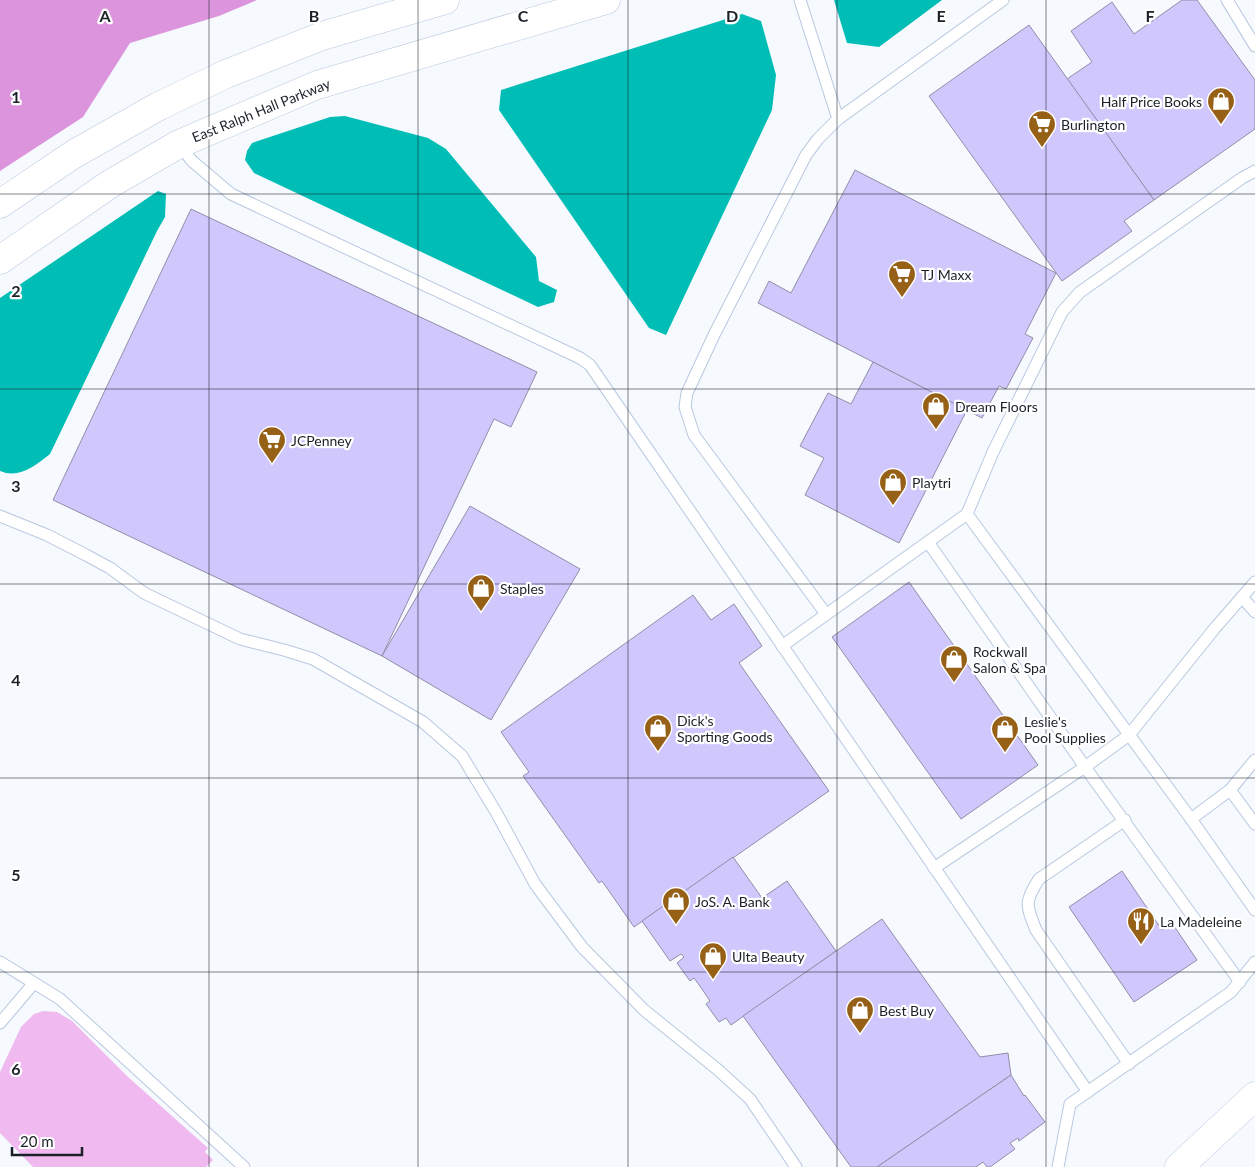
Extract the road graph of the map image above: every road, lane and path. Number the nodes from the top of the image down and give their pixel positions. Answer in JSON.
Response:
{"nodes":[{"id":1,"x":606,"y":0,"type":"edge"},
{"id":2,"x":800,"y":0,"type":"edge"},
{"id":3,"x":1003,"y":0,"type":"edge"},
{"id":4,"x":1227,"y":0,"type":"edge"},
{"id":5,"x":431,"y":2,"type":"edge"},
{"id":6,"x":1255,"y":46,"type":"edge"},
{"id":7,"x":159,"y":106,"type":"junction"},
{"id":8,"x":838,"y":119,"type":"junction"},
{"id":9,"x":180,"y":144,"type":"junction"},
{"id":10,"x":1255,"y":171,"type":"edge"},
{"id":11,"x":0,"y":204,"type":"edge"},
{"id":12,"x":0,"y":260,"type":"edge"},
{"id":13,"x":967,"y":514,"type":"junction"},
{"id":14,"x":0,"y":516,"type":"edge"},
{"id":15,"x":928,"y":542,"type":"junction"},
{"id":16,"x":1255,"y":582,"type":"edge"},
{"id":17,"x":1242,"y":597,"type":"junction"},
{"id":18,"x":1255,"y":612,"type":"edge"},
{"id":19,"x":826,"y":614,"type":"junction"},
{"id":20,"x":782,"y":646,"type":"junction"},
{"id":21,"x":1128,"y":735,"type":"junction"},
{"id":22,"x":1255,"y":760,"type":"edge"},
{"id":23,"x":1085,"y":767,"type":"junction"},
{"id":24,"x":1230,"y":790,"type":"junction"},
{"id":25,"x":1191,"y":819,"type":"junction"},
{"id":26,"x":1125,"y":820,"type":"junction"},
{"id":27,"x":1255,"y":824,"type":"edge"},
{"id":28,"x":934,"y":868,"type":"junction"},
{"id":29,"x":1255,"y":910,"type":"edge"},
{"id":30,"x":0,"y":962,"type":"edge"},
{"id":31,"x":1255,"y":962,"type":"edge"},
{"id":32,"x":1240,"y":982,"type":"junction"},
{"id":33,"x":34,"y":983,"type":"junction"},
{"id":34,"x":0,"y":1023,"type":"edge"},
{"id":35,"x":1129,"y":1064,"type":"junction"},
{"id":36,"x":1088,"y":1092,"type":"junction"},
{"id":37,"x":1255,"y":1096,"type":"edge"},
{"id":38,"x":244,"y":1167,"type":"edge"},
{"id":39,"x":796,"y":1167,"type":"edge"},
{"id":40,"x":1058,"y":1167,"type":"edge"},
{"id":41,"x":1179,"y":1167,"type":"edge"}],
"edges":[{"from":1,"to":9,"type":"main road","name":"East Ralph Hall Parkway"},
{"from":2,"to":8,"type":"lane"},
{"from":3,"to":8,"type":"lane"},
{"from":4,"to":6,"type":"lane"},
{"from":5,"to":7,"type":"main road"},
{"from":7,"to":9,"type":"main road"},
{"from":7,"to":11,"type":"main road"},
{"from":8,"to":19,"type":"lane"},
{"from":9,"to":12,"type":"main road","name":"East Ralph Hall Parkway"},
{"from":9,"to":20,"type":"lane"},
{"from":10,"to":13,"type":"lane"},
{"from":13,"to":15,"type":"lane"},
{"from":13,"to":21,"type":"lane"},
{"from":14,"to":39,"type":"lane"},
{"from":15,"to":19,"type":"lane"},
{"from":15,"to":23,"type":"lane"},
{"from":16,"to":17,"type":"lane"},
{"from":17,"to":18,"type":"lane"},
{"from":17,"to":21,"type":"lane"},
{"from":19,"to":20,"type":"lane"},
{"from":20,"to":28,"type":"lane"},
{"from":21,"to":23,"type":"lane"},
{"from":21,"to":25,"type":"lane"},
{"from":22,"to":24,"type":"lane"},
{"from":23,"to":26,"type":"lane"},
{"from":23,"to":28,"type":"lane"},
{"from":24,"to":25,"type":"lane"},
{"from":24,"to":27,"type":"lane"},
{"from":25,"to":29,"type":"lane"},
{"from":26,"to":32,"type":"lane"},
{"from":26,"to":35,"type":"lane"},
{"from":28,"to":36,"type":"lane"},
{"from":30,"to":33,"type":"lane"},
{"from":31,"to":32,"type":"lane"},
{"from":32,"to":35,"type":"lane"},
{"from":33,"to":34,"type":"lane"},
{"from":33,"to":38,"type":"lane"},
{"from":35,"to":36,"type":"lane"},
{"from":36,"to":40,"type":"lane"},
{"from":37,"to":41,"type":"main road"}]}
